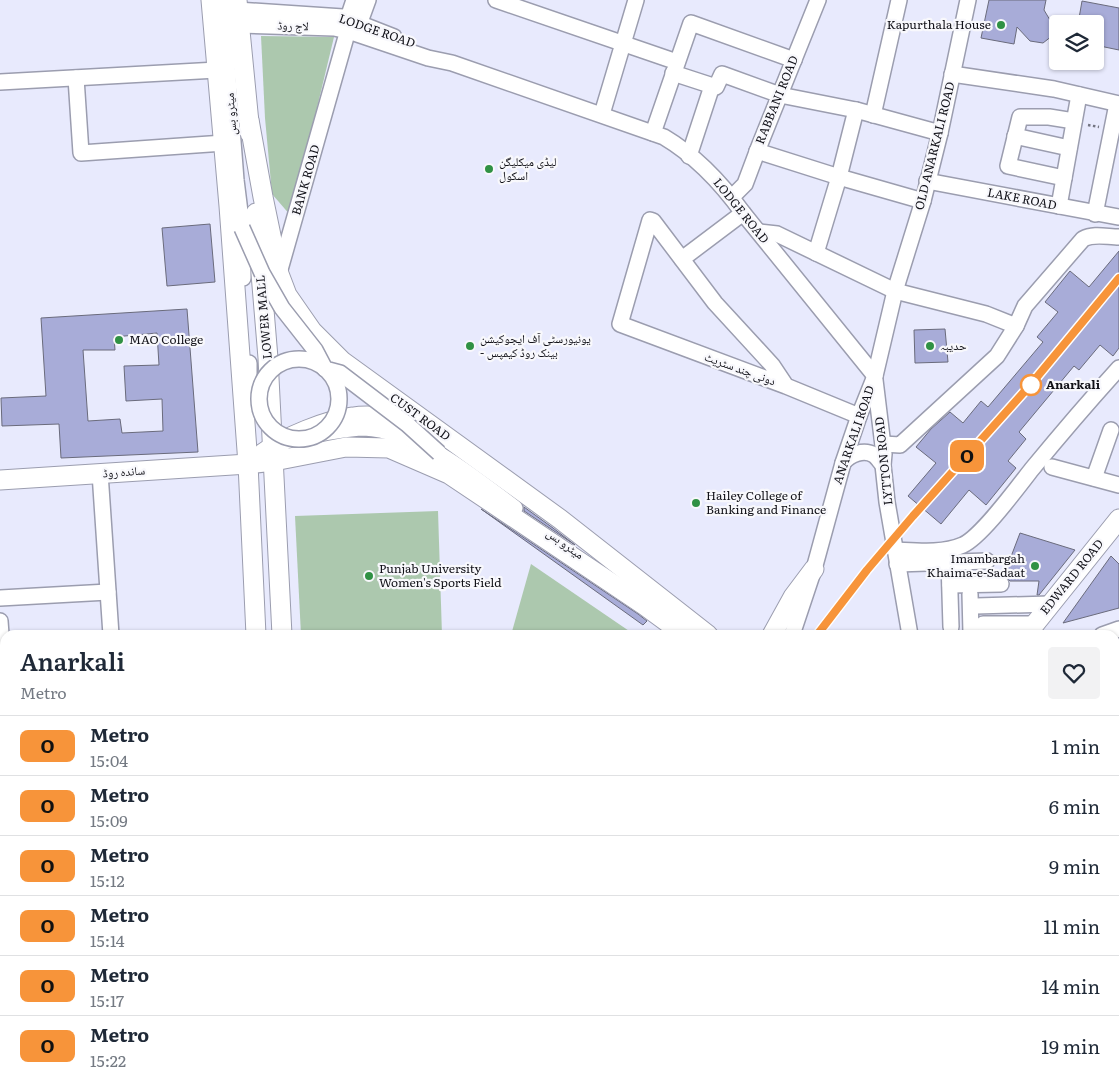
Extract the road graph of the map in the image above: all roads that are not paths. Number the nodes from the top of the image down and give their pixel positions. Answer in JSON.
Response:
{"nodes":[{"id":1,"x":211,"y":0,"type":"edge"},
{"id":2,"x":354,"y":0,"type":"edge"},
{"id":3,"x":368,"y":0,"type":"edge"},
{"id":4,"x":496,"y":0,"type":"edge"},
{"id":5,"x":636,"y":0,"type":"edge"},
{"id":6,"x":818,"y":0,"type":"edge"},
{"id":7,"x":899,"y":0,"type":"edge"},
{"id":8,"x":968,"y":0,"type":"edge"},
{"id":9,"x":234,"y":9,"type":"edge"},
{"id":10,"x":352,"y":24,"type":"junction"},
{"id":11,"x":623,"y":43,"type":"junction"},
{"id":12,"x":794,"y":60,"type":"junction"},
{"id":13,"x":675,"y":68,"type":"junction"},
{"id":14,"x":217,"y":70,"type":"junction"},
{"id":15,"x":952,"y":74,"type":"junction"},
{"id":16,"x":76,"y":78,"type":"junction"},
{"id":17,"x":0,"y":82,"type":"edge"},
{"id":18,"x":712,"y":86,"type":"junction"},
{"id":19,"x":1079,"y":94,"type":"junction"},
{"id":20,"x":780,"y":95,"type":"junction"},
{"id":21,"x":1118,"y":104,"type":"edge"},
{"id":22,"x":856,"y":110,"type":"junction"},
{"id":23,"x":602,"y":114,"type":"junction"},
{"id":24,"x":873,"y":115,"type":"junction"},
{"id":25,"x":249,"y":120,"type":"junction"},
{"id":26,"x":1074,"y":121,"type":"junction"},
{"id":27,"x":654,"y":133,"type":"junction"},
{"id":28,"x":940,"y":133,"type":"junction"},
{"id":29,"x":1015,"y":136,"type":"junction"},
{"id":30,"x":224,"y":143,"type":"junction"},
{"id":31,"x":1069,"y":148,"type":"junction"},
{"id":32,"x":757,"y":151,"type":"junction"},
{"id":33,"x":689,"y":156,"type":"junction"},
{"id":34,"x":839,"y":177,"type":"junction"},
{"id":35,"x":1064,"y":178,"type":"junction"},
{"id":36,"x":927,"y":181,"type":"junction"},
{"id":37,"x":732,"y":197,"type":"junction"},
{"id":38,"x":923,"y":201,"type":"junction"},
{"id":39,"x":1059,"y":206,"type":"junction"},
{"id":40,"x":743,"y":213,"type":"junction"},
{"id":41,"x":1096,"y":214,"type":"junction"},
{"id":42,"x":1118,"y":217,"type":"dead end"},
{"id":43,"x":242,"y":228,"type":"junction"},
{"id":44,"x":760,"y":232,"type":"junction"},
{"id":45,"x":1119,"y":237,"type":"edge"},
{"id":46,"x":816,"y":254,"type":"junction"},
{"id":47,"x":682,"y":259,"type":"junction"},
{"id":48,"x":279,"y":274,"type":"junction"},
{"id":49,"x":896,"y":291,"type":"junction"},
{"id":50,"x":1016,"y":326,"type":"junction"},
{"id":51,"x":265,"y":329,"type":"junction"},
{"id":52,"x":1119,"y":368,"type":"edge"},
{"id":53,"x":325,"y":369,"type":"junction"},
{"id":54,"x":875,"y":376,"type":"junction"},
{"id":55,"x":786,"y":386,"type":"junction"},
{"id":56,"x":260,"y":406,"type":"junction"},
{"id":57,"x":859,"y":416,"type":"junction"},
{"id":58,"x":425,"y":421,"type":"junction"},
{"id":59,"x":1111,"y":430,"type":"dead end"},
{"id":60,"x":318,"y":434,"type":"junction"},
{"id":61,"x":883,"y":444,"type":"junction"},
{"id":62,"x":439,"y":453,"type":"junction"},
{"id":63,"x":273,"y":454,"type":"junction"},
{"id":64,"x":843,"y":462,"type":"junction"},
{"id":65,"x":248,"y":464,"type":"junction"},
{"id":66,"x":883,"y":465,"type":"junction"},
{"id":67,"x":1052,"y":467,"type":"dead end"},
{"id":68,"x":100,"y":473,"type":"junction"},
{"id":69,"x":1094,"y":478,"type":"junction"},
{"id":70,"x":0,"y":480,"type":"edge"},
{"id":71,"x":1119,"y":485,"type":"edge"},
{"id":72,"x":1119,"y":518,"type":"edge"},
{"id":73,"x":896,"y":557,"type":"junction"},
{"id":74,"x":987,"y":561,"type":"dead end"},
{"id":75,"x":949,"y":562,"type":"junction"},
{"id":76,"x":814,"y":569,"type":"junction"},
{"id":77,"x":1000,"y":584,"type":"dead end"},
{"id":78,"x":950,"y":585,"type":"junction"},
{"id":79,"x":970,"y":585,"type":"junction"},
{"id":80,"x":108,"y":592,"type":"junction"},
{"id":81,"x":0,"y":598,"type":"edge"},
{"id":82,"x":1050,"y":604,"type":"junction"},
{"id":83,"x":976,"y":606,"type":"dead end"},
{"id":84,"x":951,"y":627,"type":"dead end"},
{"id":85,"x":1030,"y":629,"type":"edge"},
{"id":86,"x":111,"y":630,"type":"edge"},
{"id":87,"x":256,"y":630,"type":"edge"},
{"id":88,"x":282,"y":630,"type":"edge"},
{"id":89,"x":679,"y":630,"type":"edge"},
{"id":90,"x":683,"y":630,"type":"edge"},
{"id":91,"x":702,"y":630,"type":"edge"},
{"id":92,"x":775,"y":630,"type":"edge"},
{"id":93,"x":794,"y":630,"type":"edge"},
{"id":94,"x":909,"y":630,"type":"edge"}],
"edges":[{"from":1,"to":14,"type":"main road"},
{"from":2,"to":10,"type":"street","name":"BANK ROAD"},
{"from":3,"to":10,"type":"street","name":"BANK ROAD"},
{"from":4,"to":11,"type":"street"},
{"from":5,"to":11,"type":"street"},
{"from":6,"to":12,"type":"street","name":"RABBANI ROAD"},
{"from":7,"to":24,"type":"street"},
{"from":8,"to":15,"type":"street","name":"OLD ANARKALI ROAD"},
{"from":9,"to":10,"type":"street","name":"LODGE ROAD"},
{"from":9,"to":25,"type":"main road","name":"LOWER MALL"},
{"from":9,"to":43,"type":"street","name":"میٹرو بس"},
{"from":10,"to":23,"type":"street","name":"LODGE ROAD"},
{"from":10,"to":48,"type":"street","name":"BANK ROAD"},
{"from":11,"to":13,"type":"street"},
{"from":11,"to":23,"type":"street"},
{"from":12,"to":13,"type":"street"},
{"from":12,"to":20,"type":"street","name":"RABBANI ROAD"},
{"from":13,"to":18,"type":"street"},
{"from":13,"to":27,"type":"street"},
{"from":14,"to":16,"type":"street"},
{"from":14,"to":30,"type":"main road"},
{"from":15,"to":19,"type":"street"},
{"from":15,"to":28,"type":"street","name":"OLD ANARKALI ROAD"},
{"from":16,"to":17,"type":"street"},
{"from":16,"to":30,"type":"street"},
{"from":18,"to":20,"type":"street"},
{"from":18,"to":33,"type":"street"},
{"from":19,"to":21,"type":"street"},
{"from":19,"to":26,"type":"street"},
{"from":20,"to":22,"type":"street"},
{"from":20,"to":32,"type":"street","name":"RABBANI ROAD"},
{"from":21,"to":41,"type":"street"},
{"from":22,"to":24,"type":"street"},
{"from":22,"to":34,"type":"street"},
{"from":23,"to":27,"type":"street","name":"LODGE ROAD"},
{"from":24,"to":28,"type":"street"},
{"from":25,"to":48,"type":"main road","name":"CUST ROAD"},
{"from":25,"to":51,"type":"main road","name":"LOWER MALL"},
{"from":26,"to":29,"type":"street"},
{"from":26,"to":31,"type":"street"},
{"from":27,"to":33,"type":"street","name":"LODGE ROAD"},
{"from":28,"to":36,"type":"street","name":"OLD ANARKALI ROAD"},
{"from":29,"to":31,"type":"street"},
{"from":29,"to":35,"type":"street"},
{"from":30,"to":65,"type":"main road"},
{"from":31,"to":35,"type":"street"},
{"from":32,"to":34,"type":"street"},
{"from":32,"to":37,"type":"street","name":"RABBANI ROAD"},
{"from":33,"to":37,"type":"street","name":"LODGE ROAD"},
{"from":34,"to":38,"type":"street"},
{"from":34,"to":46,"type":"street"},
{"from":35,"to":39,"type":"street"},
{"from":36,"to":38,"type":"street","name":"OLD ANARKALI ROAD"},
{"from":36,"to":39,"type":"street","name":"LAKE ROAD"},
{"from":37,"to":40,"type":"street","name":"LODGE ROAD"},
{"from":38,"to":49,"type":"street","name":"OLD ANARKALI ROAD"},
{"from":39,"to":41,"type":"street","name":"LAKE ROAD"},
{"from":40,"to":44,"type":"street","name":"LODGE ROAD"},
{"from":40,"to":47,"type":"street"},
{"from":41,"to":42,"type":"street","name":"LAKE ROAD"},
{"from":43,"to":53,"type":"street","name":"میٹرو بس","bridge":true},
{"from":43,"to":56,"type":"street","name":"میٹرو بس","bridge":true},
{"from":44,"to":46,"type":"street"},
{"from":44,"to":54,"type":"street","name":"LODGE ROAD"},
{"from":45,"to":50,"type":"street"},
{"from":46,"to":49,"type":"street"},
{"from":47,"to":55,"type":"street"},
{"from":47,"to":55,"type":"street","name":"دونی چند سٹریٹ"},
{"from":48,"to":51,"type":"street","name":"BANK ROAD"},
{"from":48,"to":58,"type":"main road","name":"CUST ROAD"},
{"from":49,"to":50,"type":"street"},
{"from":49,"to":54,"type":"street","name":"ANARKALI ROAD"},
{"from":50,"to":61,"type":"street"},
{"from":51,"to":63,"type":"main road","name":"LOWER MALL"},
{"from":52,"to":73,"type":"street"},
{"from":53,"to":56,"type":"street","name":"میٹرو بس","bridge":true},
{"from":53,"to":60,"type":"street","name":"میٹرو بس","bridge":true},
{"from":53,"to":62,"type":"street","name":"میٹرو بس","bridge":true},
{"from":54,"to":57,"type":"street","name":"ANARKALI ROAD"},
{"from":54,"to":61,"type":"street","name":"LYTTON ROAD"},
{"from":55,"to":57,"type":"street","name":"دونی چند سٹریٹ"},
{"from":56,"to":60,"type":"street","name":"میٹرو بس","bridge":true},
{"from":57,"to":64,"type":"street","name":"ANARKALI ROAD"},
{"from":58,"to":63,"type":"main road"},
{"from":58,"to":91,"type":"main road","name":"CUST ROAD"},
{"from":59,"to":69,"type":"street"},
{"from":60,"to":62,"type":"street","name":"میٹرو بس","bridge":true},
{"from":61,"to":66,"type":"street","name":"LYTTON ROAD"},
{"from":62,"to":90,"type":"street","name":"میٹرو بس"},
{"from":63,"to":65,"type":"main road"},
{"from":63,"to":88,"type":"main road","name":"LOWER MALL"},
{"from":63,"to":89,"type":"main road"},
{"from":64,"to":66,"type":"street"},
{"from":64,"to":76,"type":"street","name":"ANARKALI ROAD"},
{"from":65,"to":68,"type":"main road","name":"ساندہ روڈ"},
{"from":65,"to":87,"type":"main road"},
{"from":66,"to":73,"type":"street","name":"LYTTON ROAD"},
{"from":67,"to":69,"type":"street"},
{"from":68,"to":70,"type":"main road","name":"ساندہ روڈ"},
{"from":68,"to":80,"type":"street"},
{"from":69,"to":71,"type":"street"},
{"from":72,"to":82,"type":"main road","name":"EDWARD ROAD"},
{"from":73,"to":75,"type":"street"},
{"from":73,"to":94,"type":"street","name":"LYTTON ROAD"},
{"from":74,"to":75,"type":"street"},
{"from":75,"to":78,"type":"street"},
{"from":76,"to":92,"type":"main road"},
{"from":76,"to":93,"type":"street","name":"ANARKALI ROAD"},
{"from":77,"to":79,"type":"street"},
{"from":78,"to":79,"type":"street"},
{"from":78,"to":84,"type":"street"},
{"from":79,"to":85,"type":"street"},
{"from":80,"to":81,"type":"street"},
{"from":80,"to":86,"type":"street"},
{"from":82,"to":83,"type":"street"},
{"from":82,"to":85,"type":"main road","name":"EDWARD ROAD"}]}
